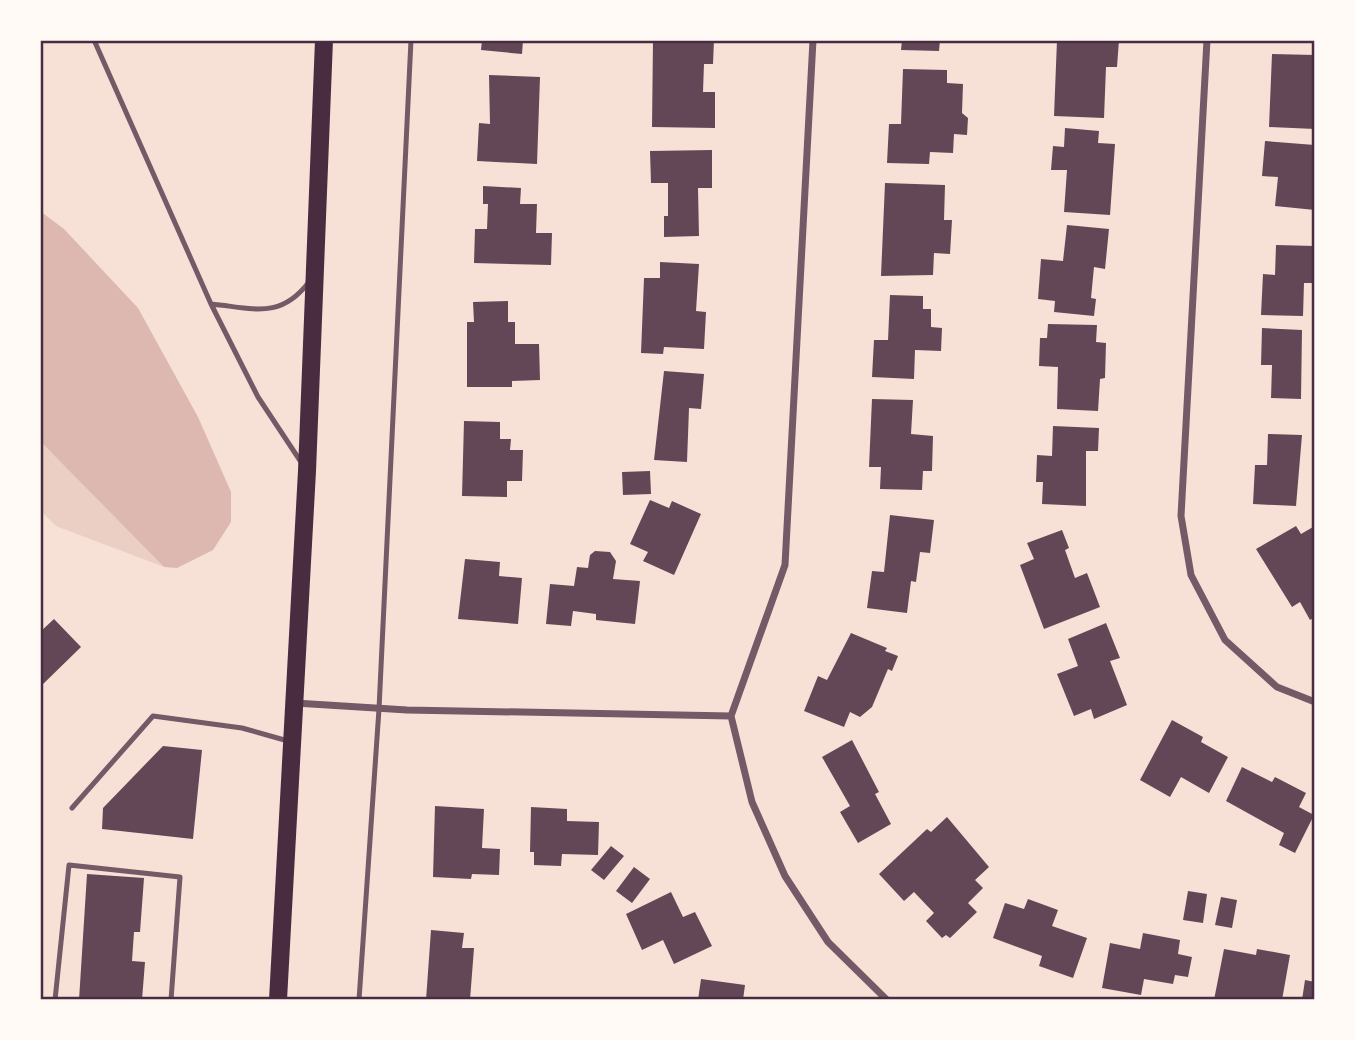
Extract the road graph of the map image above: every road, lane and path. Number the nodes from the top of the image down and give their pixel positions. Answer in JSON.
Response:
{"nodes":[{"id":1,"x":94,"y":40,"type":"edge"},
{"id":2,"x":324,"y":40,"type":"edge"},
{"id":3,"x":411,"y":40,"type":"edge"},
{"id":4,"x":813,"y":40,"type":"edge"},
{"id":5,"x":1207,"y":40,"type":"edge"},
{"id":6,"x":315,"y":274,"type":"junction"},
{"id":7,"x":211,"y":304,"type":"junction"},
{"id":8,"x":307,"y":471,"type":"junction"},
{"id":9,"x":1315,"y":702,"type":"edge"},
{"id":10,"x":293,"y":703,"type":"junction"},
{"id":11,"x":379,"y":709,"type":"junction"},
{"id":12,"x":731,"y":716,"type":"junction"},
{"id":13,"x":291,"y":742,"type":"junction"},
{"id":14,"x":72,"y":808,"type":"dead end"},
{"id":15,"x":885,"y":999,"type":"edge"},
{"id":16,"x":55,"y":1000,"type":"edge"},
{"id":17,"x":171,"y":1000,"type":"edge"},
{"id":18,"x":278,"y":1000,"type":"edge"},
{"id":19,"x":359,"y":1000,"type":"edge"}],
"edges":[{"from":1,"to":7,"type":"lane"},
{"from":2,"to":6,"type":"main road"},
{"from":3,"to":11,"type":"lane"},
{"from":4,"to":12,"type":"street"},
{"from":5,"to":9,"type":"street"},
{"from":6,"to":7,"type":"lane"},
{"from":6,"to":8,"type":"main road"},
{"from":7,"to":8,"type":"lane"},
{"from":8,"to":10,"type":"main road"},
{"from":10,"to":11,"type":"street"},
{"from":10,"to":13,"type":"main road"},
{"from":11,"to":12,"type":"street"},
{"from":11,"to":19,"type":"lane"},
{"from":12,"to":15,"type":"street"},
{"from":13,"to":14,"type":"lane"},
{"from":13,"to":18,"type":"main road"},
{"from":16,"to":17,"type":"lane"}]}
